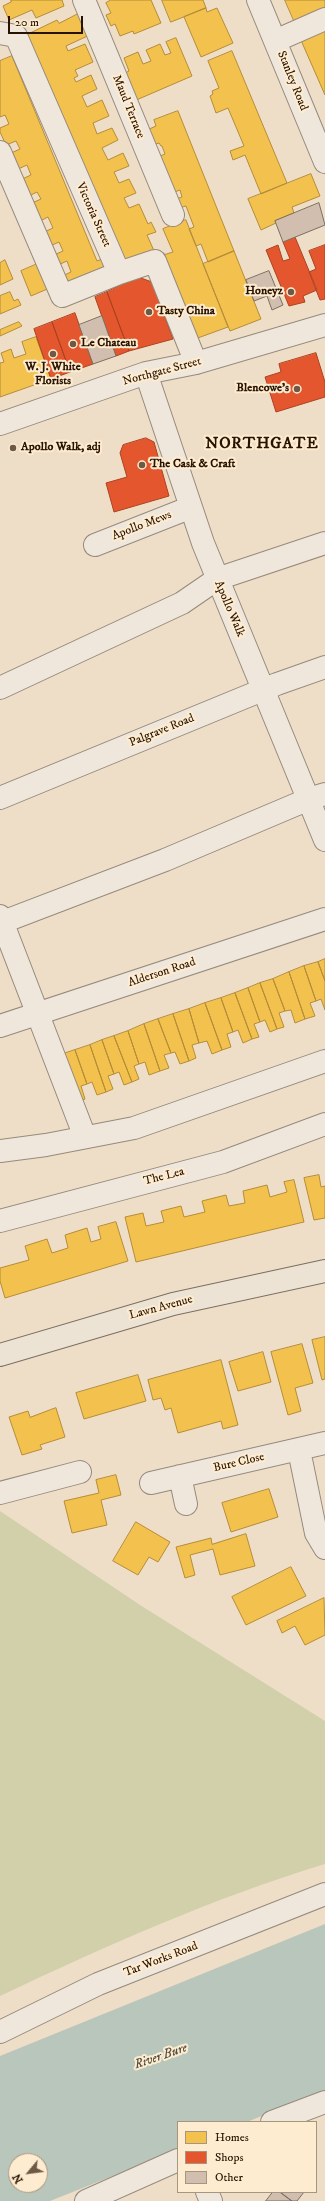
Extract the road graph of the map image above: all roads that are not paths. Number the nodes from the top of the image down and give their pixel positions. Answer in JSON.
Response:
{"nodes":[{"id":1,"x":84,"y":0,"type":"edge"},
{"id":2,"x":258,"y":0,"type":"edge"},
{"id":3,"x":325,"y":19,"type":"edge"},
{"id":4,"x":0,"y":33,"type":"edge"},
{"id":5,"x":275,"y":41,"type":"junction"},
{"id":6,"x":0,"y":152,"type":"edge"},
{"id":7,"x":325,"y":162,"type":"edge"},
{"id":8,"x":173,"y":215,"type":"dead end"},
{"id":9,"x":119,"y":273,"type":"junction"},
{"id":10,"x":325,"y":325,"type":"edge"},
{"id":11,"x":196,"y":363,"type":"junction"},
{"id":12,"x":146,"y":373,"type":"junction"},
{"id":13,"x":0,"y":424,"type":"edge"},
{"id":14,"x":189,"y":508,"type":"junction"},
{"id":15,"x":325,"y":543,"type":"edge"},
{"id":16,"x":95,"y":545,"type":"dead end"},
{"id":17,"x":217,"y":579,"type":"junction"},
{"id":18,"x":325,"y":667,"type":"edge"},
{"id":19,"x":0,"y":688,"type":"edge"},
{"id":20,"x":263,"y":689,"type":"junction"},
{"id":21,"x":317,"y":797,"type":"edge"},
{"id":22,"x":0,"y":798,"type":"edge"},
{"id":23,"x":325,"y":840,"type":"edge"},
{"id":24,"x":325,"y":919,"type":"edge"},
{"id":25,"x":1,"y":920,"type":"edge"},
{"id":26,"x":38,"y":1013,"type":"junction"},
{"id":27,"x":0,"y":1026,"type":"edge"},
{"id":28,"x":325,"y":1061,"type":"edge"},
{"id":29,"x":325,"y":1124,"type":"edge"},
{"id":30,"x":85,"y":1137,"type":"junction"},
{"id":31,"x":0,"y":1151,"type":"edge"},
{"id":32,"x":0,"y":1221,"type":"edge"},
{"id":33,"x":325,"y":1271,"type":"edge"},
{"id":34,"x":1,"y":1352,"type":"edge"},
{"id":35,"x":325,"y":1443,"type":"edge"},
{"id":36,"x":299,"y":1450,"type":"junction"},
{"id":37,"x":80,"y":1472,"type":"dead end"},
{"id":38,"x":180,"y":1476,"type":"junction"},
{"id":39,"x":151,"y":1483,"type":"dead end"},
{"id":40,"x":0,"y":1494,"type":"edge"},
{"id":41,"x":186,"y":1504,"type":"dead end"},
{"id":42,"x":325,"y":1548,"type":"edge"},
{"id":43,"x":325,"y":1894,"type":"edge"},
{"id":44,"x":0,"y":2032,"type":"edge"},
{"id":45,"x":325,"y":2102,"type":"edge"},
{"id":46,"x":275,"y":2121,"type":"edge"},
{"id":47,"x":177,"y":2160,"type":"edge"},
{"id":48,"x":86,"y":2201,"type":"edge"}],
"edges":[{"from":1,"to":8,"type":"street","name":"Maud Terrace"},
{"from":2,"to":5,"type":"street","name":"Stanley Road"},
{"from":3,"to":5,"type":"street"},
{"from":4,"to":9,"type":"street","name":"Victoria Street"},
{"from":5,"to":7,"type":"street","name":"Stanley Road"},
{"from":6,"to":9,"type":"street"},
{"from":9,"to":11,"type":"street"},
{"from":10,"to":11,"type":"street","name":"Northgate Street"},
{"from":11,"to":12,"type":"street","name":"Northgate Street"},
{"from":12,"to":13,"type":"street","name":"Northgate Street"},
{"from":12,"to":14,"type":"street","name":"Apollo Walk"},
{"from":14,"to":16,"type":"street","name":"Apollo Mews"},
{"from":14,"to":17,"type":"street","name":"Apollo Walk"},
{"from":15,"to":17,"type":"street"},
{"from":17,"to":19,"type":"street"},
{"from":17,"to":20,"type":"street","name":"Apollo Walk"},
{"from":18,"to":20,"type":"street","name":"Palgrave Road"},
{"from":20,"to":21,"type":"street","name":"Apollo Walk"},
{"from":20,"to":22,"type":"street","name":"Palgrave Road"},
{"from":21,"to":23,"type":"street","name":"Apollo Walk"},
{"from":21,"to":25,"type":"street"},
{"from":24,"to":26,"type":"street","name":"Alderson Road"},
{"from":25,"to":26,"type":"street"},
{"from":26,"to":27,"type":"street","name":"Alderson Road"},
{"from":26,"to":30,"type":"street"},
{"from":28,"to":30,"type":"street"},
{"from":29,"to":32,"type":"street","name":"The Lea"},
{"from":30,"to":31,"type":"street"},
{"from":33,"to":34,"type":"main road","name":"Lawn Avenue"},
{"from":35,"to":36,"type":"street","name":"Bure Close"},
{"from":36,"to":38,"type":"street","name":"Bure Close"},
{"from":36,"to":42,"type":"street"},
{"from":37,"to":40,"type":"street"},
{"from":38,"to":39,"type":"street","name":"Bure Close"},
{"from":38,"to":41,"type":"street"},
{"from":43,"to":44,"type":"street","name":"Tar Works Road"},
{"from":45,"to":46,"type":"street"},
{"from":47,"to":48,"type":"street"}]}
